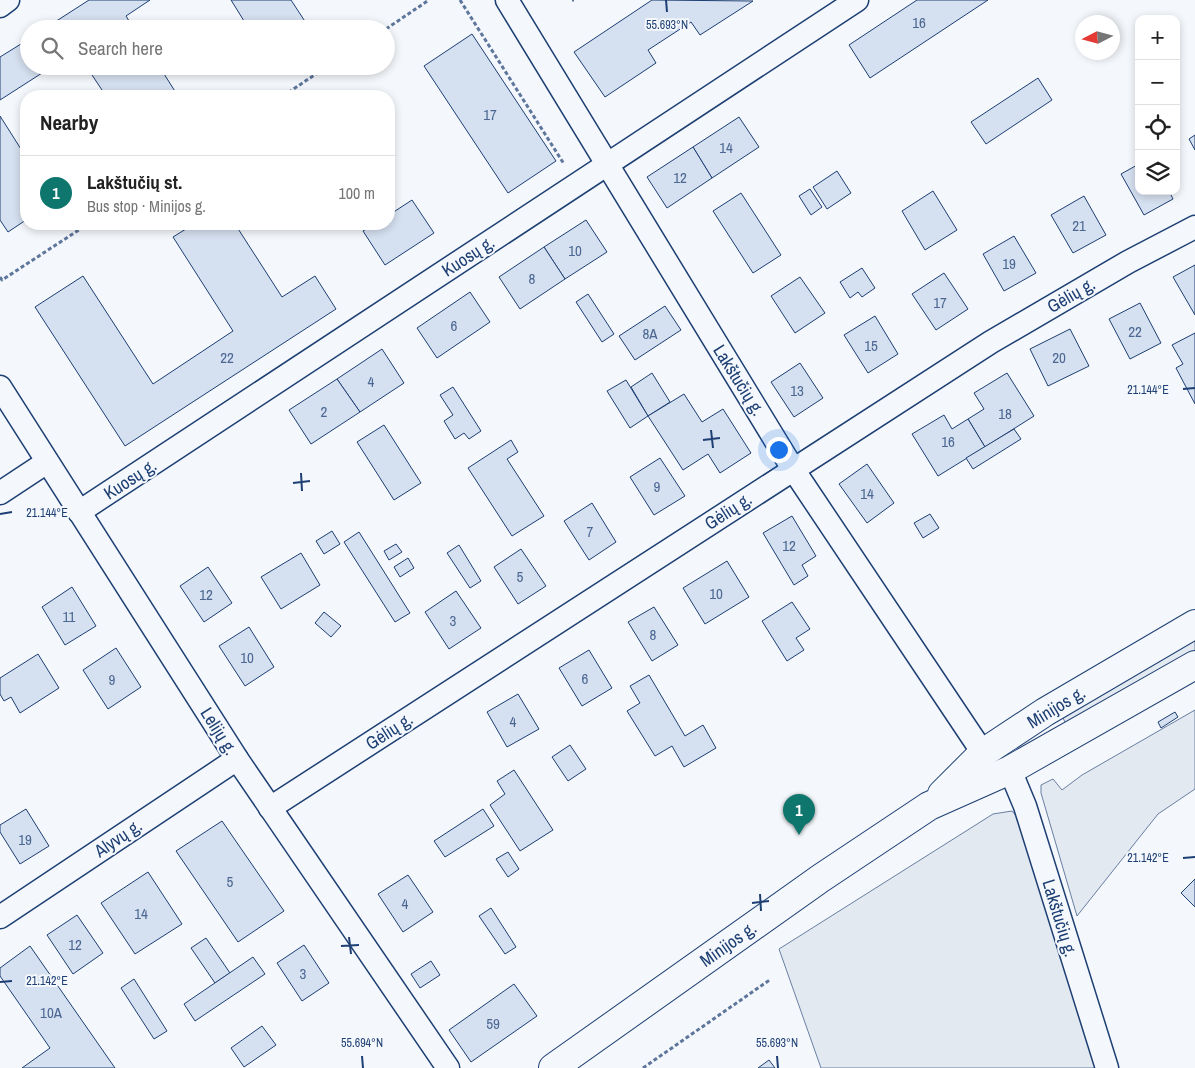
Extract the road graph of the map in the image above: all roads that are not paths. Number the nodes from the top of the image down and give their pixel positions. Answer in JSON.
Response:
{"nodes":[{"id":1,"x":8,"y":0,"type":"edge"},
{"id":2,"x":507,"y":0,"type":"edge"},
{"id":3,"x":857,"y":0,"type":"edge"},
{"id":4,"x":0,"y":6,"type":"edge"},
{"id":5,"x":606,"y":165,"type":"junction"},
{"id":6,"x":1195,"y":227,"type":"edge"},
{"id":7,"x":0,"y":387,"type":"edge"},
{"id":8,"x":47,"y":462,"type":"junction"},
{"id":9,"x":793,"y":469,"type":"junction"},
{"id":10,"x":0,"y":493,"type":"edge"},
{"id":11,"x":79,"y":512,"type":"junction"},
{"id":12,"x":1195,"y":624,"type":"edge"},
{"id":13,"x":1195,"y":665,"type":"edge"},
{"id":14,"x":983,"y":753,"type":"junction"},
{"id":15,"x":237,"y":759,"type":"junction"},
{"id":16,"x":1010,"y":770,"type":"junction"},
{"id":17,"x":929,"y":806,"type":"junction"},
{"id":18,"x":270,"y":808,"type":"junction"},
{"id":19,"x":0,"y":917,"type":"edge"},
{"id":20,"x":448,"y":1068,"type":"edge"},
{"id":21,"x":553,"y":1068,"type":"edge"},
{"id":22,"x":1107,"y":1068,"type":"edge"}],
"edges":[{"from":1,"to":4,"type":"street"},
{"from":2,"to":5,"type":"street","name":"Lakštučių g."},
{"from":3,"to":5,"type":"street","name":"Kuosų g."},
{"from":5,"to":9,"type":"street","name":"Lakštučių g."},
{"from":5,"to":11,"type":"street","name":"Kuosų g."},
{"from":6,"to":9,"type":"street","name":"Gėlių g."},
{"from":7,"to":8,"type":"street","name":"Lelijų g."},
{"from":8,"to":10,"type":"street"},
{"from":8,"to":11,"type":"street","name":"Lelijų g."},
{"from":9,"to":14,"type":"street","name":"Lakštučių g."},
{"from":9,"to":18,"type":"street","name":"Gėlių g."},
{"from":11,"to":15,"type":"street","name":"Lelijų g."},
{"from":12,"to":14,"type":"main road","name":"Minijos g."},
{"from":13,"to":16,"type":"main road","name":"Minijos g."},
{"from":14,"to":17,"type":"main road","name":"Minijos g."},
{"from":15,"to":18,"type":"street","name":"Lelijų g."},
{"from":15,"to":19,"type":"street","name":"Alyvų g."},
{"from":16,"to":17,"type":"main road","name":"Minijos g."},
{"from":16,"to":22,"type":"street","name":"Lakštučių g."},
{"from":17,"to":21,"type":"main road","name":"Minijos g."},
{"from":18,"to":20,"type":"street","name":"Lelijų g."}]}
